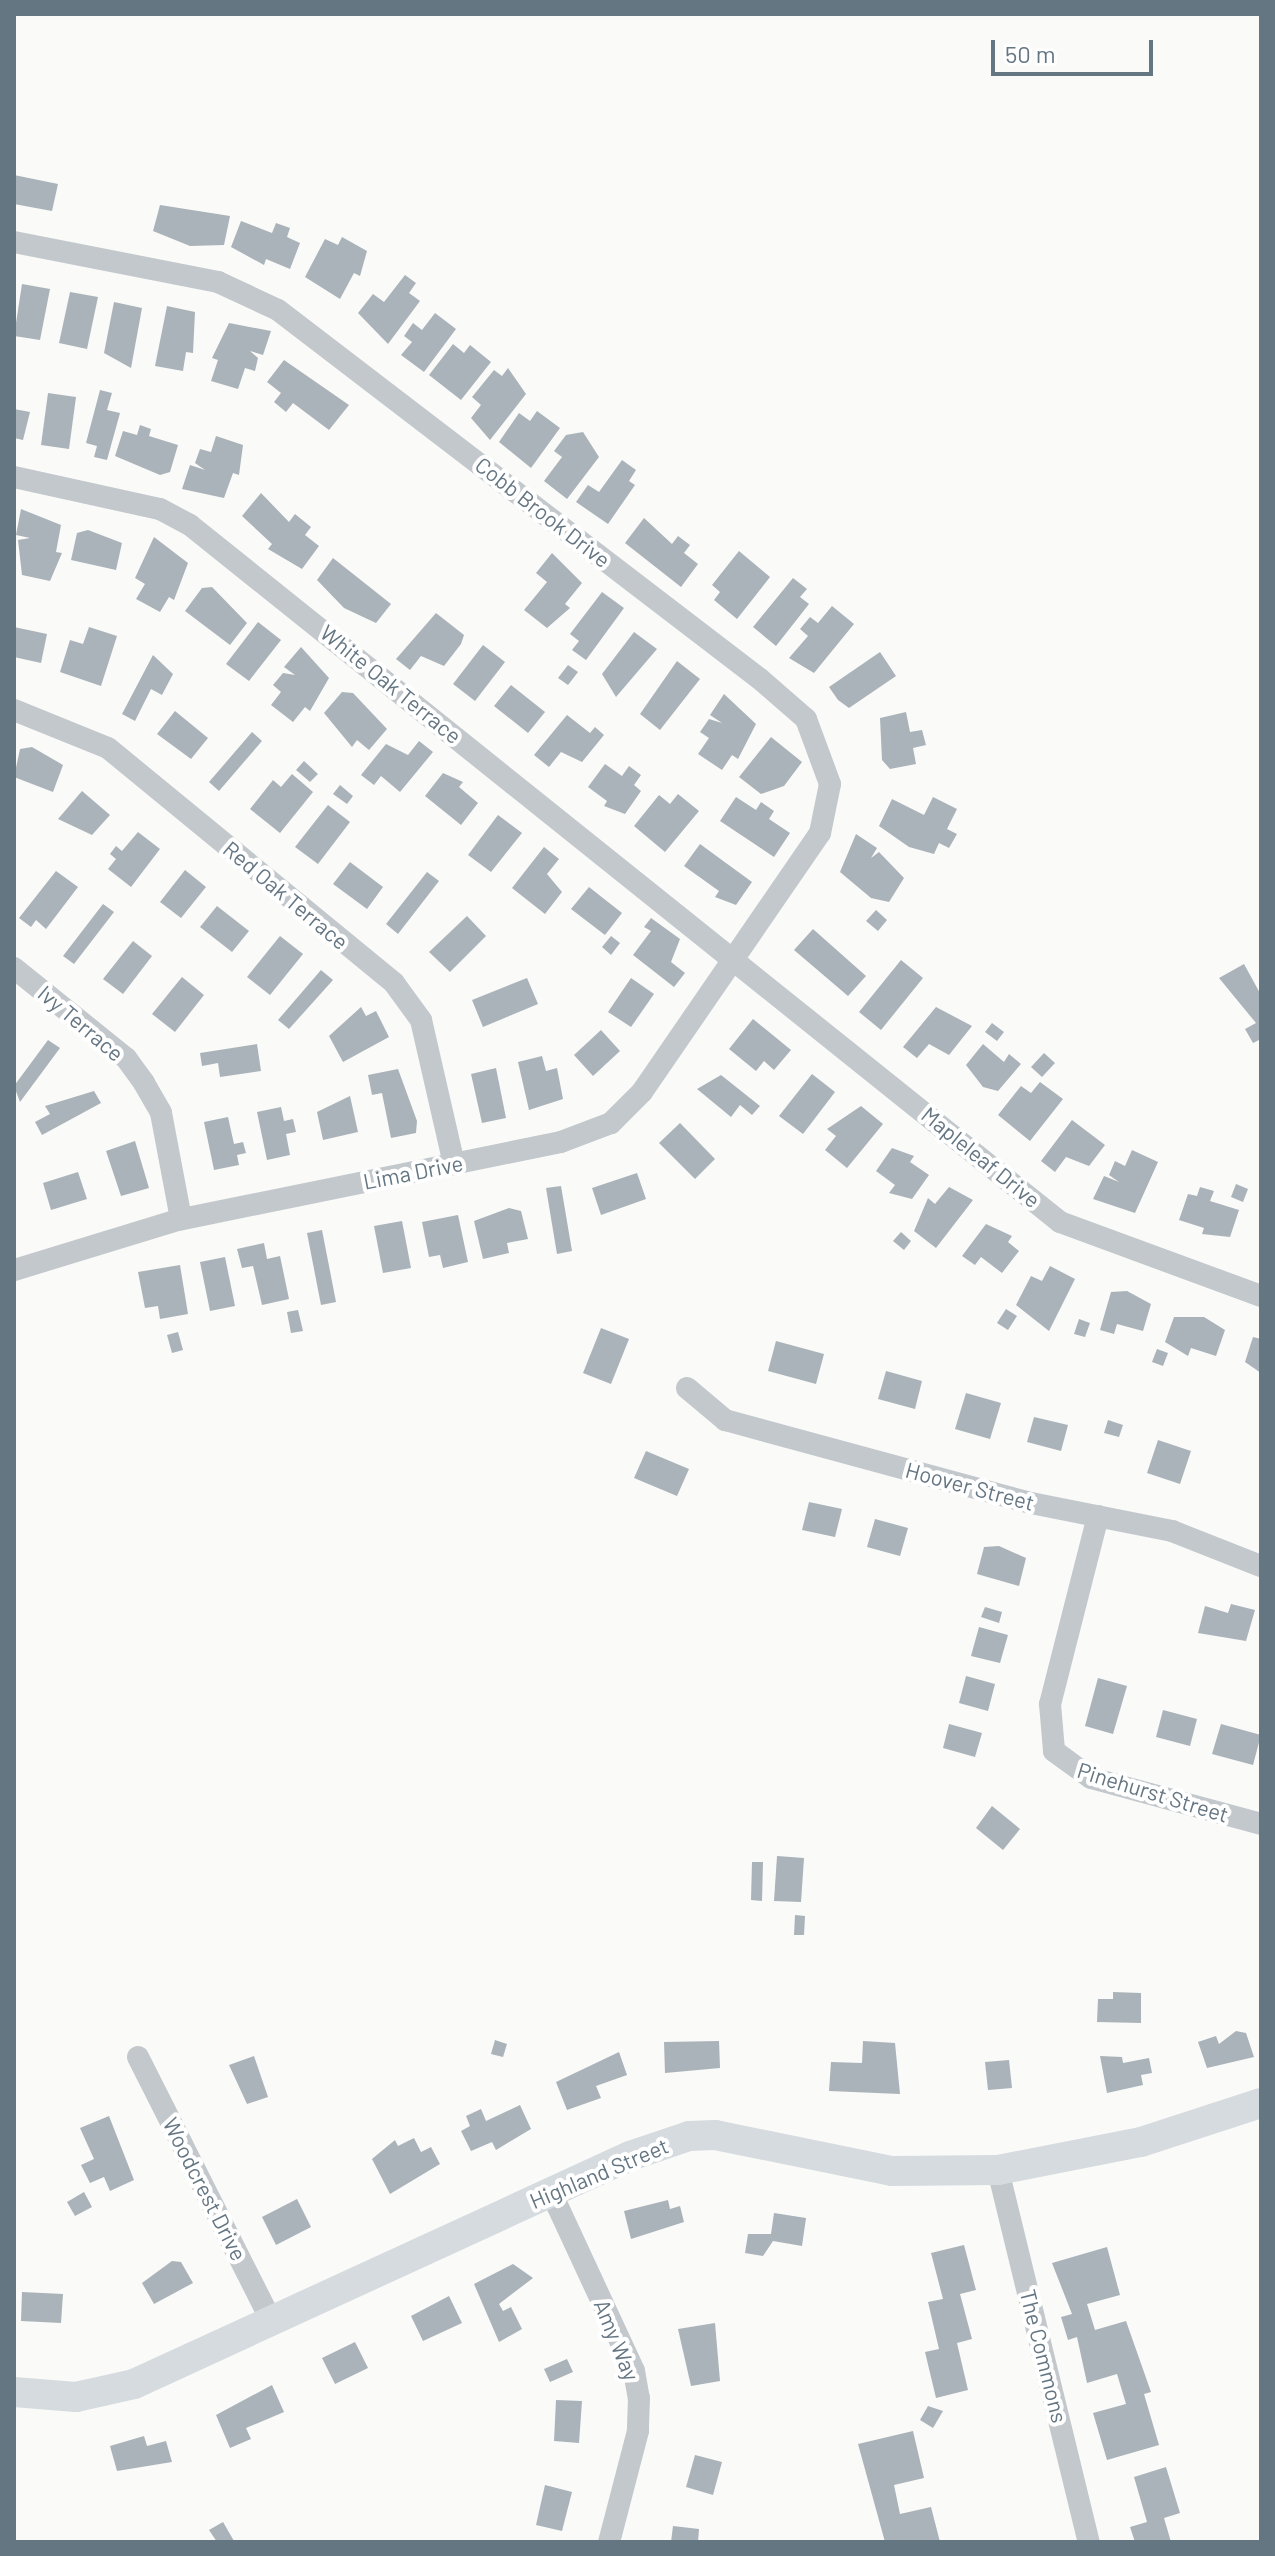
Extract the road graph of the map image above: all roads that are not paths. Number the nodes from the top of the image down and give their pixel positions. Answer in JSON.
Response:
{"nodes":[{"id":1,"x":14,"y":242,"type":"edge"},
{"id":2,"x":14,"y":477,"type":"edge"},
{"id":3,"x":14,"y":710,"type":"edge"},
{"id":4,"x":734,"y":958,"type":"junction"},
{"id":5,"x":14,"y":968,"type":"edge"},
{"id":6,"x":454,"y":1164,"type":"junction"},
{"id":7,"x":181,"y":1219,"type":"junction"},
{"id":8,"x":14,"y":1270,"type":"edge"},
{"id":9,"x":1261,"y":1296,"type":"edge"},
{"id":10,"x":687,"y":1388,"type":"dead end"},
{"id":11,"x":1098,"y":1516,"type":"junction"},
{"id":12,"x":1261,"y":1566,"type":"edge"},
{"id":13,"x":1261,"y":1824,"type":"edge"},
{"id":14,"x":138,"y":2057,"type":"dead end"},
{"id":15,"x":1261,"y":2103,"type":"edge"},
{"id":16,"x":998,"y":2170,"type":"junction"},
{"id":17,"x":551,"y":2192,"type":"junction"},
{"id":18,"x":272,"y":2322,"type":"junction"},
{"id":19,"x":14,"y":2392,"type":"edge"},
{"id":20,"x":609,"y":2542,"type":"edge"},
{"id":21,"x":1089,"y":2542,"type":"edge"}],
"edges":[{"from":1,"to":4,"type":"street","name":"Cobb Brook Drive"},
{"from":2,"to":4,"type":"street","name":"White Oak Terrace"},
{"from":3,"to":6,"type":"street","name":"Red Oak Terrace"},
{"from":4,"to":6,"type":"street","name":"Lima Drive"},
{"from":4,"to":9,"type":"street","name":"Mapleleaf Drive"},
{"from":5,"to":7,"type":"street","name":"Ivy Terrace"},
{"from":6,"to":7,"type":"street","name":"Lima Drive"},
{"from":7,"to":8,"type":"street","name":"Lima Drive"},
{"from":10,"to":11,"type":"street","name":"Hoover Street"},
{"from":11,"to":12,"type":"street","name":"Hoover Street"},
{"from":11,"to":13,"type":"street","name":"Pinehurst Street"},
{"from":14,"to":18,"type":"street","name":"Woodcrest Drive"},
{"from":15,"to":16,"type":"street","name":"Highland Street"},
{"from":16,"to":17,"type":"street","name":"Highland Street"},
{"from":16,"to":21,"type":"street","name":"The Commons"},
{"from":17,"to":18,"type":"street","name":"Highland Street"},
{"from":17,"to":20,"type":"street","name":"Amy Way"},
{"from":18,"to":19,"type":"street","name":"Highland Street"}]}
